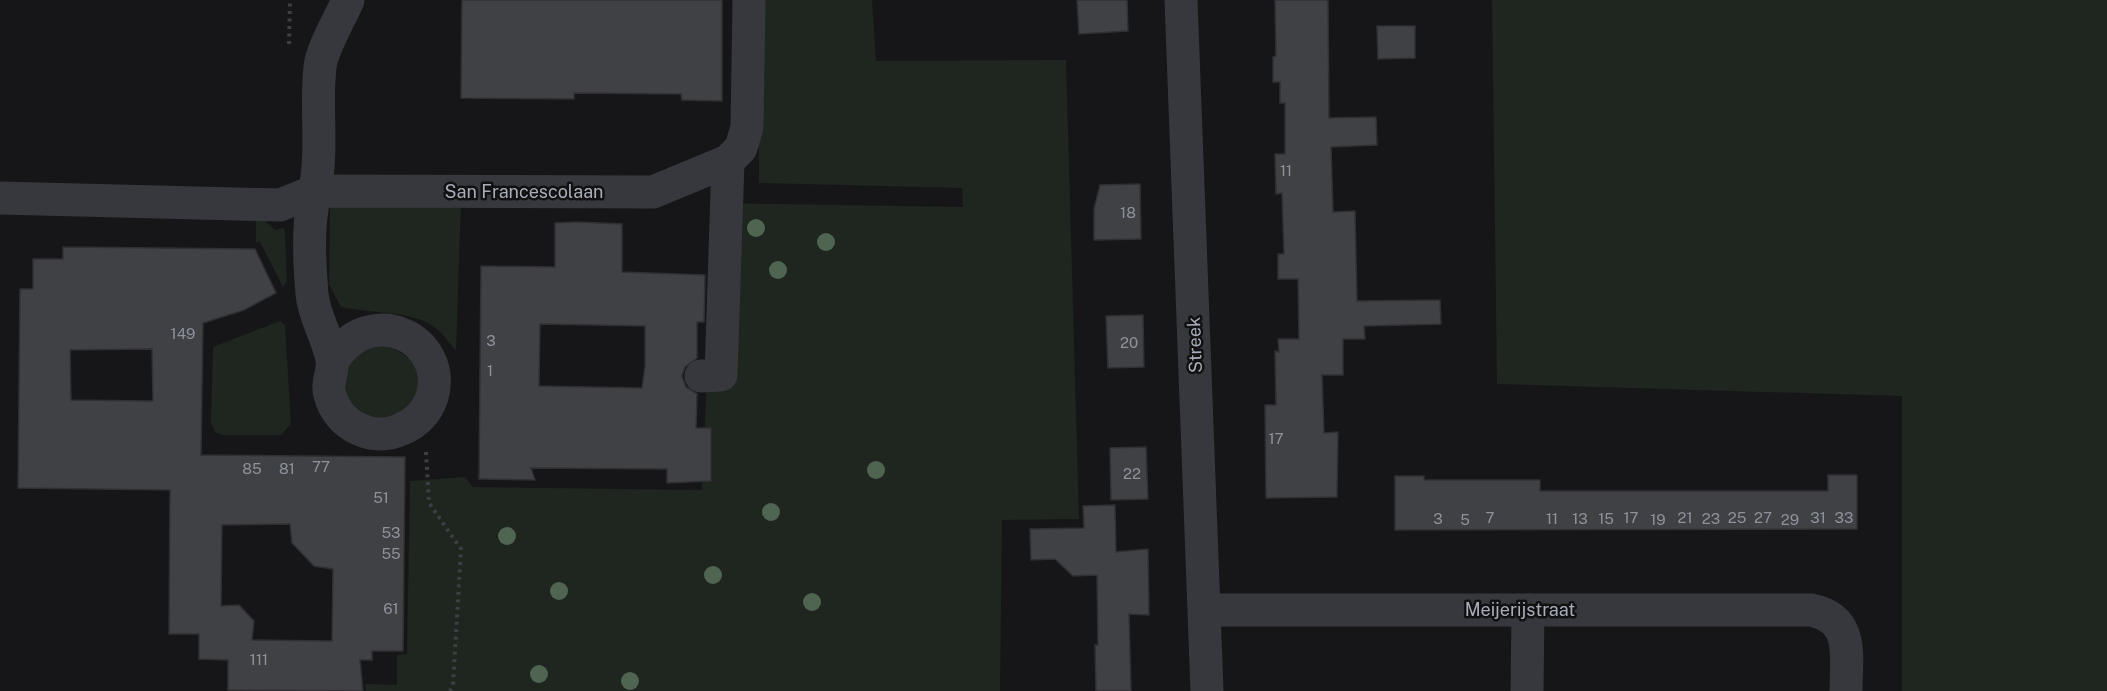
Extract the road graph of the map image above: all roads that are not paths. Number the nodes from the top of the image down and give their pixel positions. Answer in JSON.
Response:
{"nodes":[{"id":1,"x":348,"y":0,"type":"edge"},
{"id":2,"x":749,"y":0,"type":"edge"},
{"id":3,"x":1181,"y":0,"type":"edge"},
{"id":4,"x":728,"y":161,"type":"junction"},
{"id":5,"x":315,"y":191,"type":"junction"},
{"id":6,"x":0,"y":198,"type":"edge"},
{"id":7,"x":332,"y":362,"type":"junction"},
{"id":8,"x":701,"y":376,"type":"dead end"},
{"id":9,"x":1205,"y":610,"type":"junction"},
{"id":10,"x":1528,"y":610,"type":"junction"},
{"id":11,"x":1207,"y":691,"type":"edge"},
{"id":12,"x":1527,"y":691,"type":"edge"},
{"id":13,"x":1846,"y":691,"type":"edge"}],
"edges":[{"from":1,"to":5,"type":"street"},
{"from":2,"to":4,"type":"street"},
{"from":3,"to":9,"type":"street","name":"Streek"},
{"from":4,"to":5,"type":"street","name":"San Francescolaan"},
{"from":4,"to":8,"type":"street"},
{"from":5,"to":6,"type":"street","name":"San Francescolaan"},
{"from":5,"to":7,"type":"street"},
{"from":7,"to":7,"type":"street"},
{"from":9,"to":10,"type":"street","name":"Meijerijstraat"},
{"from":9,"to":11,"type":"street","name":"Streek"},
{"from":10,"to":12,"type":"street"},
{"from":10,"to":13,"type":"street","name":"Meijerijstraat"}]}
